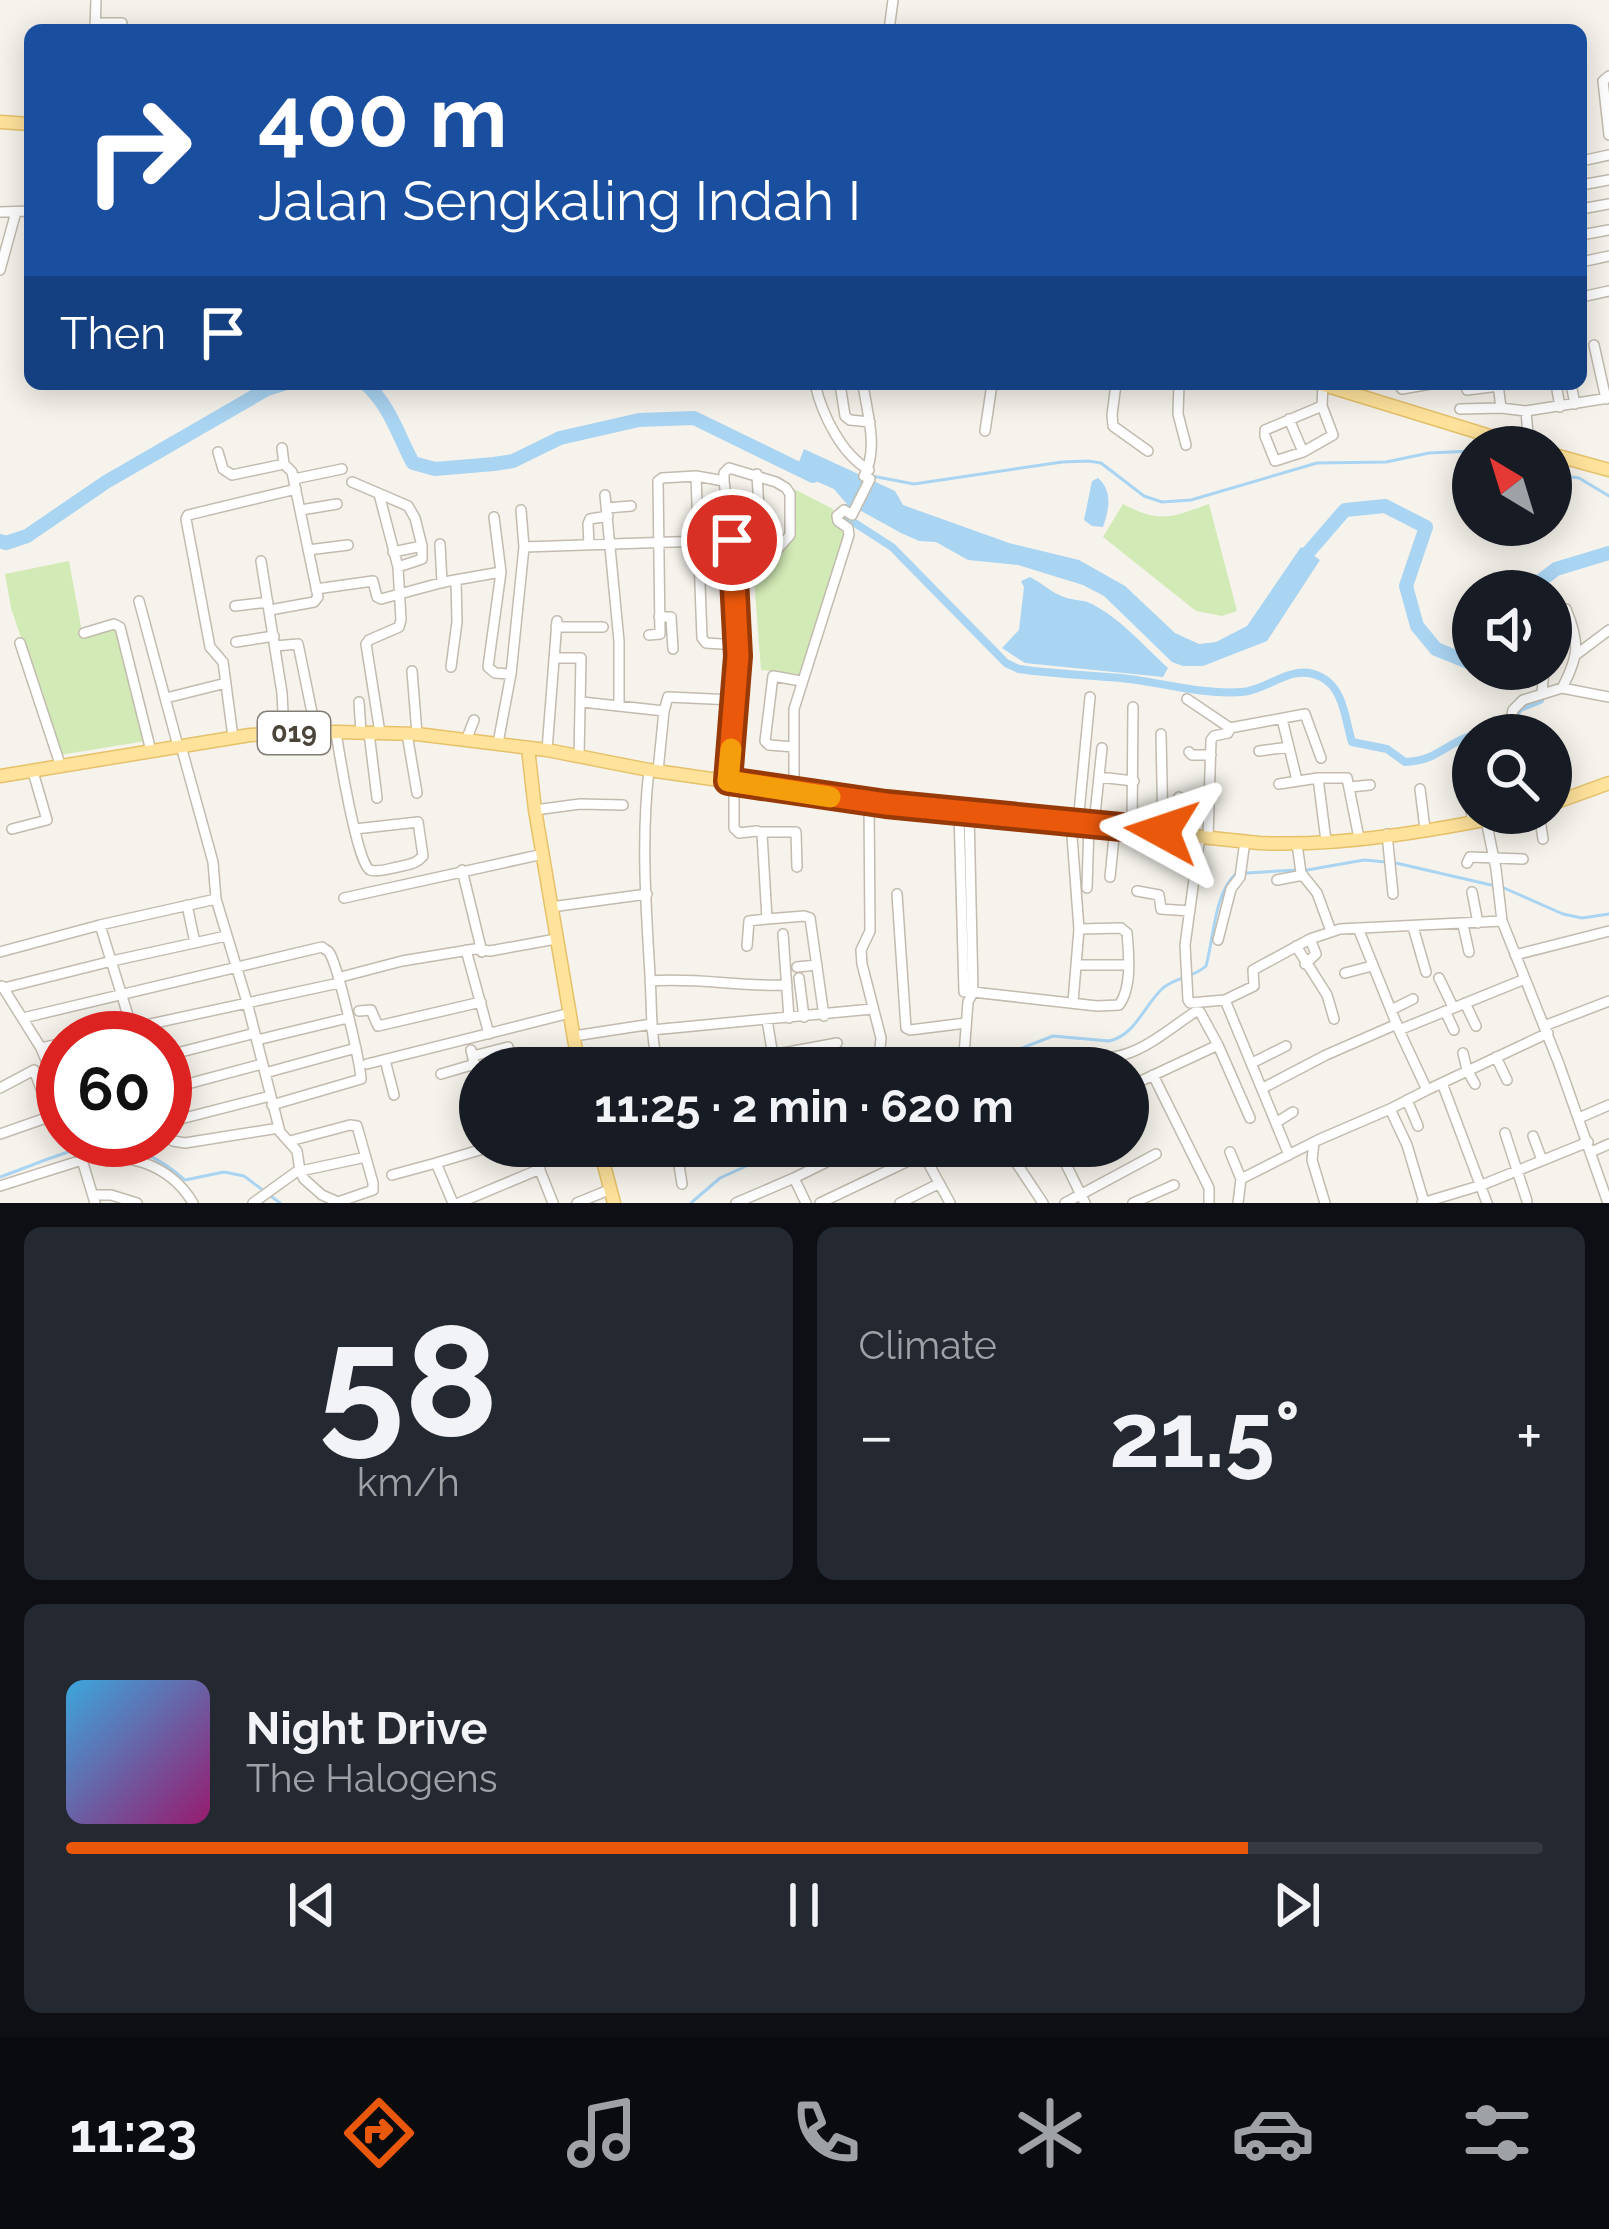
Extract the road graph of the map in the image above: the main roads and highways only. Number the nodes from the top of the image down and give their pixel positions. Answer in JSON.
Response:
{"nodes":[{"id":1,"x":1361,"y":390,"type":"edge"},
{"id":2,"x":1460,"y":426,"type":"edge"},
{"id":3,"x":1572,"y":460,"type":"edge"},
{"id":4,"x":1609,"y":470,"type":"edge"},
{"id":5,"x":529,"y":748,"type":"junction"},
{"id":6,"x":0,"y":775,"type":"edge"},
{"id":7,"x":1609,"y":783,"type":"edge"},
{"id":8,"x":1572,"y":796,"type":"edge"},
{"id":9,"x":1452,"y":825,"type":"edge"},
{"id":10,"x":576,"y":1047,"type":"edge"}],
"edges":[{"from":1,"to":2,"type":"main road"},
{"from":3,"to":4,"type":"main road"},
{"from":5,"to":6,"type":"main road","number":"019"},
{"from":5,"to":9,"type":"main road","number":"019"},
{"from":5,"to":10,"type":"main road"},
{"from":7,"to":8,"type":"main road"}]}
